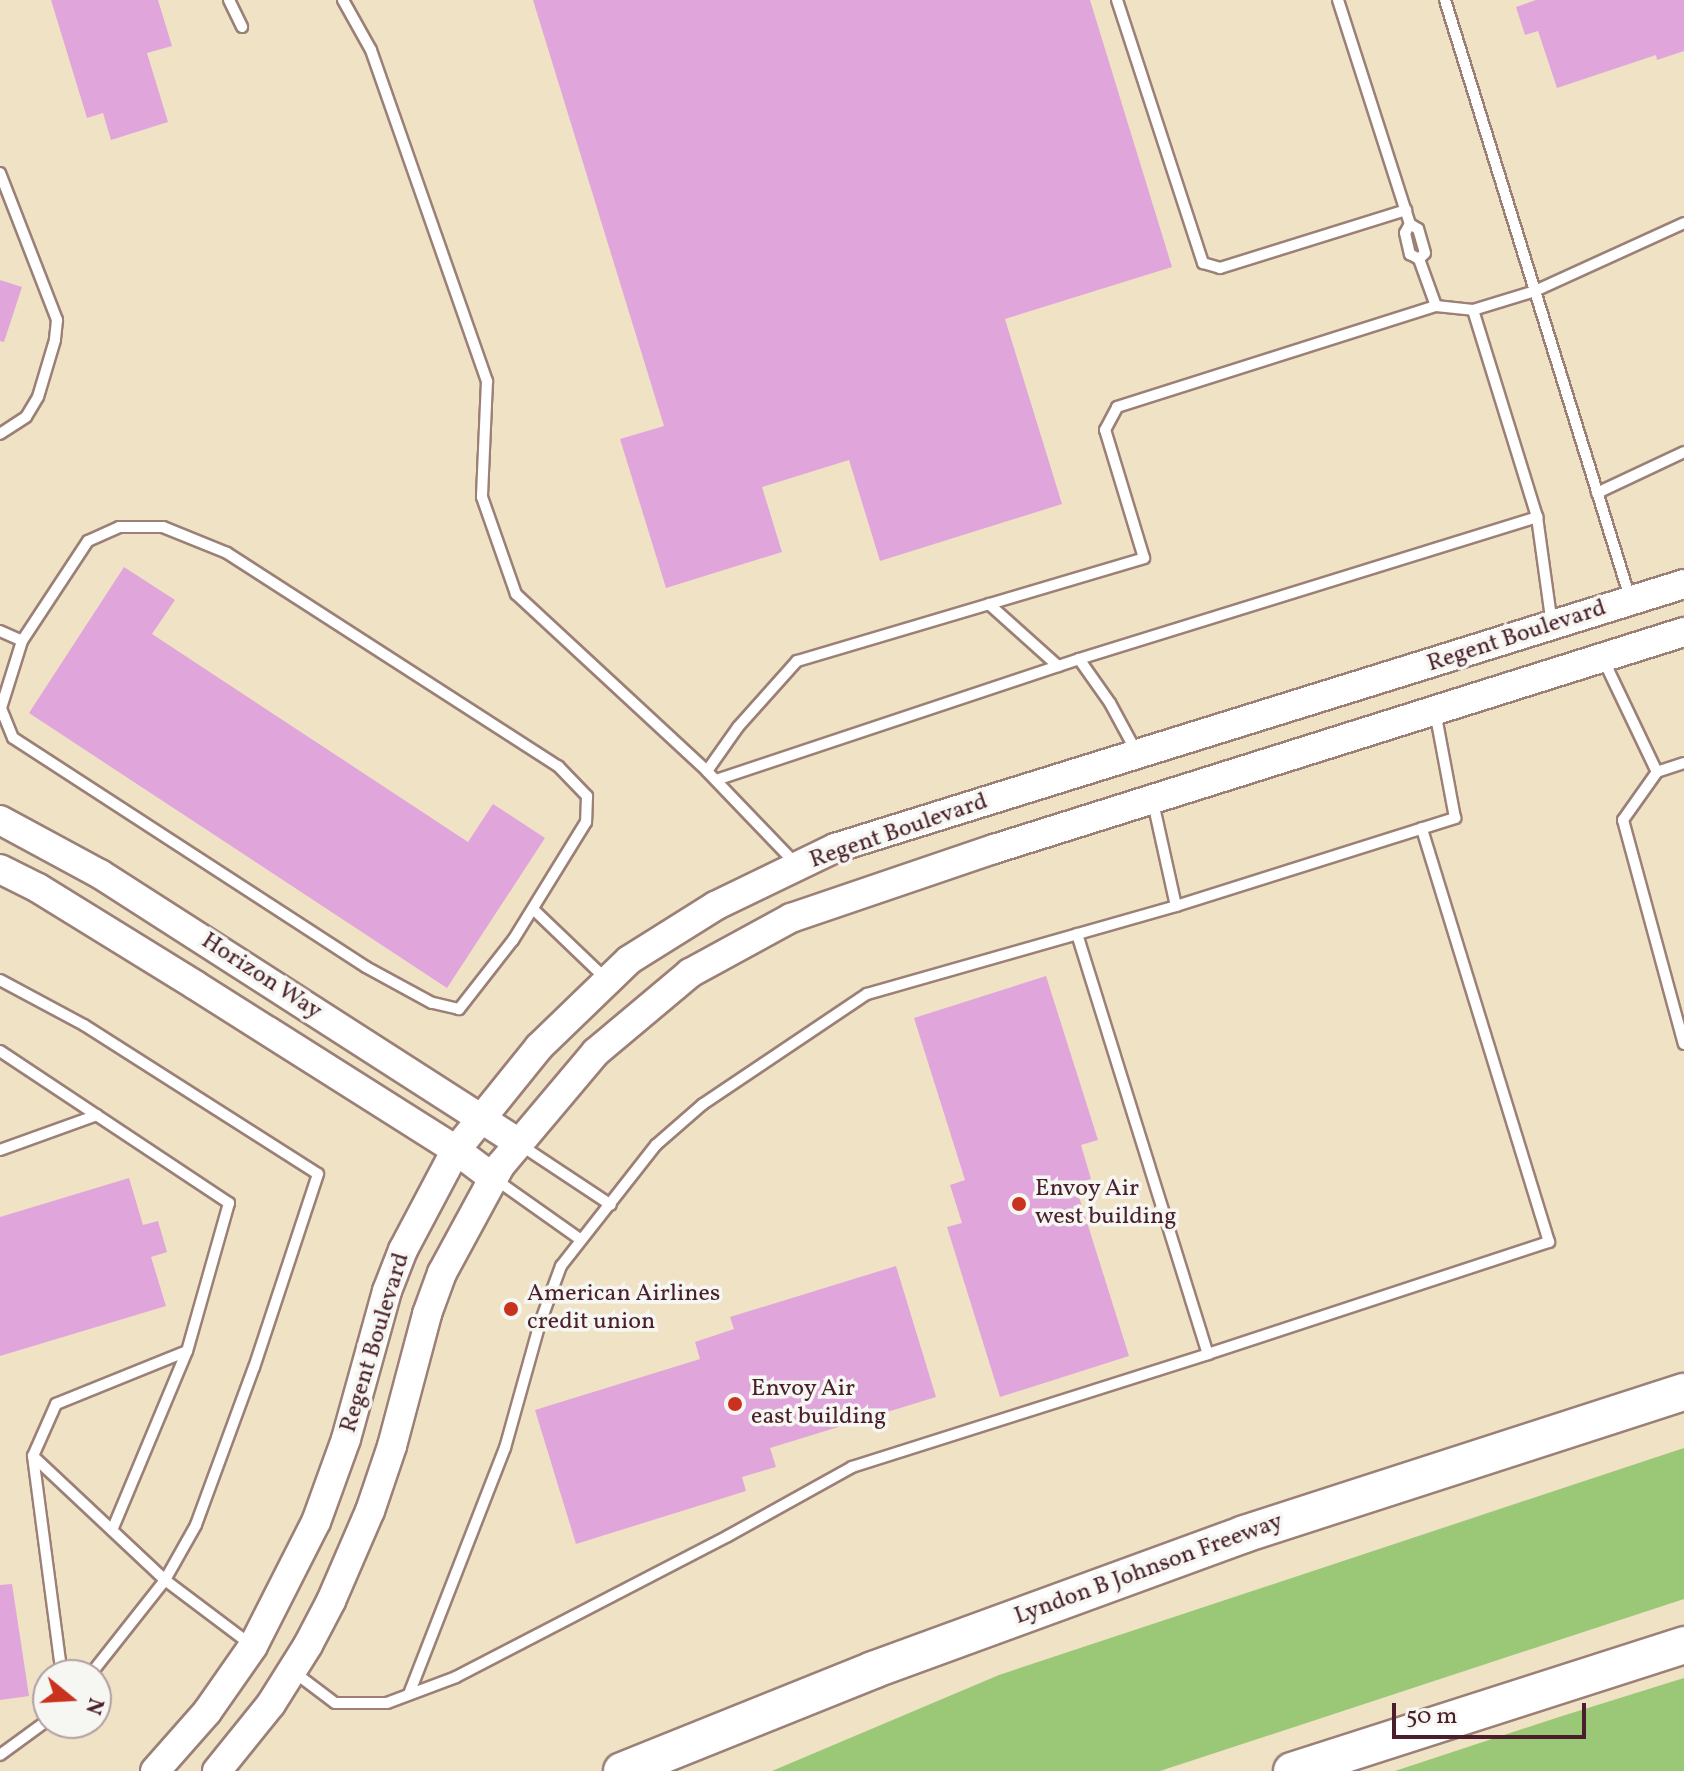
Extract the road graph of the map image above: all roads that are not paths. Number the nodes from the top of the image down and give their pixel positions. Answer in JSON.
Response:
{"nodes":[{"id":1,"x":229,"y":0,"type":"edge"},
{"id":2,"x":343,"y":0,"type":"edge"},
{"id":3,"x":1117,"y":0,"type":"edge"},
{"id":4,"x":1338,"y":0,"type":"edge"},
{"id":5,"x":1445,"y":0,"type":"edge"},
{"id":6,"x":242,"y":27,"type":"dead end"},
{"id":7,"x":0,"y":173,"type":"edge"},
{"id":8,"x":1406,"y":210,"type":"junction"},
{"id":9,"x":1684,"y":223,"type":"edge"},
{"id":10,"x":1535,"y":291,"type":"junction"},
{"id":11,"x":1436,"y":306,"type":"junction"},
{"id":12,"x":1473,"y":310,"type":"junction"},
{"id":13,"x":0,"y":434,"type":"edge"},
{"id":14,"x":1684,"y":452,"type":"edge"},
{"id":15,"x":1597,"y":493,"type":"junction"},
{"id":16,"x":1537,"y":517,"type":"junction"},
{"id":17,"x":1684,"y":584,"type":"edge"},
{"id":18,"x":1631,"y":601,"type":"junction"},
{"id":19,"x":989,"y":604,"type":"junction"},
{"id":20,"x":1552,"y":627,"type":"junction"},
{"id":21,"x":0,"y":631,"type":"edge"},
{"id":22,"x":1684,"y":632,"type":"edge"},
{"id":23,"x":22,"y":641,"type":"junction"},
{"id":24,"x":1079,"y":659,"type":"junction"},
{"id":25,"x":1603,"y":659,"type":"junction"},
{"id":26,"x":1058,"y":666,"type":"junction"},
{"id":27,"x":1435,"y":711,"type":"junction"},
{"id":28,"x":1138,"y":755,"type":"junction"},
{"id":29,"x":1684,"y":763,"type":"edge"},
{"id":30,"x":707,"y":771,"type":"junction"},
{"id":31,"x":1657,"y":772,"type":"junction"},
{"id":32,"x":716,"y":780,"type":"junction"},
{"id":33,"x":1153,"y":800,"type":"junction"},
{"id":34,"x":0,"y":820,"type":"edge"},
{"id":35,"x":1422,"y":828,"type":"junction"},
{"id":36,"x":798,"y":867,"type":"junction"},
{"id":37,"x":0,"y":869,"type":"edge"},
{"id":38,"x":1176,"y":906,"type":"junction"},
{"id":39,"x":533,"y":909,"type":"junction"},
{"id":40,"x":1077,"y":934,"type":"junction"},
{"id":41,"x":0,"y":980,"type":"edge"},
{"id":42,"x":607,"y":980,"type":"junction"},
{"id":43,"x":1684,"y":1044,"type":"edge"},
{"id":44,"x":0,"y":1051,"type":"edge"},
{"id":45,"x":97,"y":1115,"type":"junction"},
{"id":46,"x":478,"y":1120,"type":"junction"},
{"id":47,"x":517,"y":1142,"type":"junction"},
{"id":48,"x":0,"y":1150,"type":"edge"},
{"id":49,"x":456,"y":1150,"type":"junction"},
{"id":50,"x":493,"y":1178,"type":"junction"},
{"id":51,"x":611,"y":1205,"type":"junction"},
{"id":52,"x":581,"y":1240,"type":"junction"},
{"id":53,"x":187,"y":1351,"type":"junction"},
{"id":54,"x":1208,"y":1354,"type":"junction"},
{"id":55,"x":1684,"y":1392,"type":"edge"},
{"id":56,"x":33,"y":1456,"type":"junction"},
{"id":57,"x":113,"y":1528,"type":"junction"},
{"id":58,"x":165,"y":1580,"type":"junction"},
{"id":59,"x":1684,"y":1645,"type":"edge"},
{"id":60,"x":253,"y":1646,"type":"junction"},
{"id":61,"x":60,"y":1659,"type":"edge"},
{"id":62,"x":103,"y":1659,"type":"edge"},
{"id":63,"x":292,"y":1670,"type":"junction"},
{"id":64,"x":409,"y":1694,"type":"junction"},
{"id":65,"x":32,"y":1732,"type":"edge"},
{"id":66,"x":0,"y":1755,"type":"edge"},
{"id":67,"x":155,"y":1771,"type":"edge"},
{"id":68,"x":217,"y":1771,"type":"edge"},
{"id":69,"x":622,"y":1771,"type":"edge"},
{"id":70,"x":1292,"y":1771,"type":"edge"}],
"edges":[{"from":1,"to":6,"type":"lane"},
{"from":2,"to":30,"type":"lane"},
{"from":3,"to":8,"type":"lane"},
{"from":4,"to":8,"type":"lane"},
{"from":5,"to":10,"type":"lane"},
{"from":7,"to":13,"type":"lane"},
{"from":8,"to":11,"type":"lane"},
{"from":9,"to":10,"type":"lane"},
{"from":10,"to":12,"type":"lane"},
{"from":10,"to":15,"type":"lane"},
{"from":11,"to":12,"type":"lane"},
{"from":11,"to":19,"type":"lane"},
{"from":12,"to":16,"type":"lane"},
{"from":14,"to":15,"type":"lane"},
{"from":15,"to":18,"type":"lane"},
{"from":16,"to":20,"type":"lane"},
{"from":16,"to":24,"type":"lane"},
{"from":17,"to":18,"type":"street","name":"Regent Boulevard"},
{"from":18,"to":20,"type":"street","name":"Regent Boulevard"},
{"from":19,"to":26,"type":"lane"},
{"from":19,"to":30,"type":"lane"},
{"from":20,"to":28,"type":"street","name":"Regent Boulevard"},
{"from":21,"to":23,"type":"lane"},
{"from":22,"to":25,"type":"street","name":"Regent Boulevard"},
{"from":23,"to":39,"type":"lane"},
{"from":23,"to":39,"type":"lane"},
{"from":24,"to":26,"type":"lane"},
{"from":24,"to":28,"type":"lane"},
{"from":25,"to":27,"type":"street","name":"Regent Boulevard"},
{"from":25,"to":31,"type":"lane"},
{"from":26,"to":32,"type":"lane"},
{"from":27,"to":33,"type":"street","name":"Regent Boulevard"},
{"from":27,"to":35,"type":"lane"},
{"from":28,"to":36,"type":"street","name":"Regent Boulevard"},
{"from":29,"to":31,"type":"lane"},
{"from":30,"to":32,"type":"lane"},
{"from":31,"to":43,"type":"lane"},
{"from":32,"to":36,"type":"lane"},
{"from":33,"to":38,"type":"lane"},
{"from":33,"to":47,"type":"street","name":"Regent Boulevard"},
{"from":34,"to":46,"type":"street","name":"Horizon Way"},
{"from":35,"to":38,"type":"lane"},
{"from":35,"to":54,"type":"lane"},
{"from":36,"to":42,"type":"street","name":"Regent Boulevard"},
{"from":37,"to":49,"type":"street","name":"Horizon Way"},
{"from":38,"to":40,"type":"lane"},
{"from":39,"to":42,"type":"lane"},
{"from":40,"to":51,"type":"lane"},
{"from":40,"to":54,"type":"lane"},
{"from":41,"to":58,"type":"lane"},
{"from":42,"to":46,"type":"street","name":"Regent Boulevard"},
{"from":44,"to":45,"type":"lane"},
{"from":45,"to":48,"type":"lane"},
{"from":45,"to":53,"type":"lane"},
{"from":46,"to":47,"type":"street","name":"Horizon Way"},
{"from":46,"to":49,"type":"street","name":"Regent Boulevard"},
{"from":47,"to":50,"type":"street","name":"Regent Boulevard"},
{"from":47,"to":51,"type":"lane"},
{"from":49,"to":50,"type":"street","name":"Horizon Way"},
{"from":49,"to":60,"type":"street","name":"Regent Boulevard"},
{"from":50,"to":52,"type":"lane"},
{"from":50,"to":63,"type":"street","name":"Regent Boulevard"},
{"from":51,"to":52,"type":"lane"},
{"from":52,"to":64,"type":"lane"},
{"from":53,"to":56,"type":"lane"},
{"from":53,"to":57,"type":"lane"},
{"from":54,"to":64,"type":"lane"},
{"from":55,"to":69,"type":"highway","name":"Lyndon B Johnson Freeway"},
{"from":56,"to":57,"type":"lane"},
{"from":56,"to":61,"type":"lane"},
{"from":57,"to":58,"type":"lane"},
{"from":58,"to":60,"type":"lane"},
{"from":58,"to":62,"type":"lane"},
{"from":59,"to":70,"type":"highway"},
{"from":60,"to":67,"type":"street","name":"Regent Boulevard"},
{"from":63,"to":64,"type":"lane"},
{"from":63,"to":68,"type":"street","name":"Regent Boulevard"},
{"from":65,"to":66,"type":"lane"}]}
